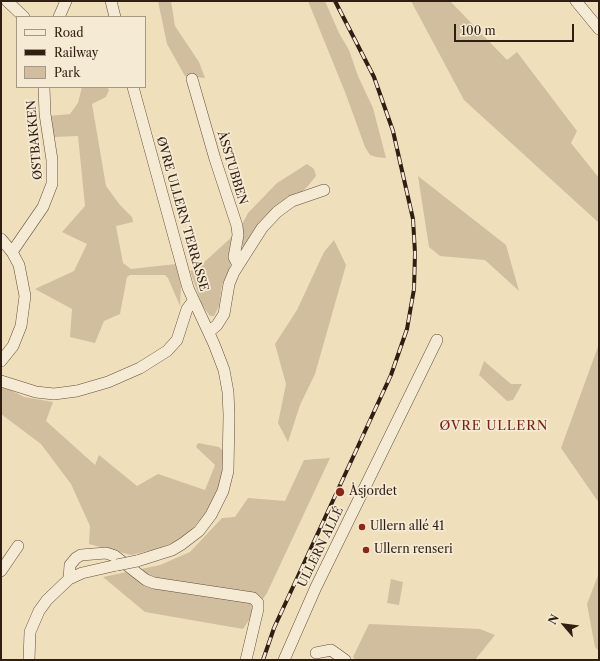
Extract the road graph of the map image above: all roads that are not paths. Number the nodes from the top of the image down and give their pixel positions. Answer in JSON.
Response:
{"nodes":[{"id":1,"x":7,"y":1,"type":"edge"},
{"id":2,"x":66,"y":1,"type":"edge"},
{"id":3,"x":111,"y":1,"type":"edge"},
{"id":4,"x":576,"y":1,"type":"edge"},
{"id":5,"x":23,"y":16,"type":"edge"},
{"id":6,"x":59,"y":16,"type":"edge"},
{"id":7,"x":115,"y":16,"type":"edge"},
{"id":8,"x":599,"y":29,"type":"edge"},
{"id":9,"x":192,"y":79,"type":"dead end"},
{"id":10,"x":44,"y":88,"type":"edge"},
{"id":11,"x":133,"y":88,"type":"edge"},
{"id":12,"x":324,"y":190,"type":"dead end"},
{"id":13,"x":1,"y":239,"type":"edge"},
{"id":14,"x":12,"y":252,"type":"junction"},
{"id":15,"x":238,"y":265,"type":"junction"},
{"id":16,"x":193,"y":301,"type":"junction"},
{"id":17,"x":208,"y":332,"type":"junction"},
{"id":18,"x":437,"y":340,"type":"dead end"},
{"id":19,"x":1,"y":361,"type":"edge"},
{"id":20,"x":1,"y":381,"type":"edge"},
{"id":21,"x":18,"y":546,"type":"dead end"},
{"id":22,"x":1,"y":571,"type":"edge"},
{"id":23,"x":69,"y":579,"type":"junction"},
{"id":24,"x":316,"y":653,"type":"dead end"},
{"id":25,"x":29,"y":660,"type":"edge"},
{"id":26,"x":246,"y":660,"type":"edge"},
{"id":27,"x":284,"y":660,"type":"edge"},
{"id":28,"x":345,"y":660,"type":"edge"}],
"edges":[{"from":1,"to":5,"type":"street"},
{"from":2,"to":6,"type":"street"},
{"from":3,"to":7,"type":"street"},
{"from":4,"to":8,"type":"street"},
{"from":9,"to":15,"type":"street","name":"ÅSSTUBBEN"},
{"from":10,"to":14,"type":"street","name":"ØSTBAKKEN"},
{"from":11,"to":16,"type":"street","name":"ØVRE ULLERN TERRASSE"},
{"from":12,"to":15,"type":"street"},
{"from":13,"to":14,"type":"street"},
{"from":14,"to":19,"type":"street"},
{"from":15,"to":17,"type":"street"},
{"from":16,"to":17,"type":"street","name":"ØVRE ULLERN TERRASSE"},
{"from":16,"to":20,"type":"street"},
{"from":17,"to":23,"type":"street","name":"ØVRE ULLERN TERRASSE","bridge":true},
{"from":18,"to":27,"type":"street","name":"ULLERN ALLÉ"},
{"from":21,"to":22,"type":"street"},
{"from":23,"to":25,"type":"street"},
{"from":23,"to":26,"type":"street"},
{"from":24,"to":28,"type":"street"}]}
